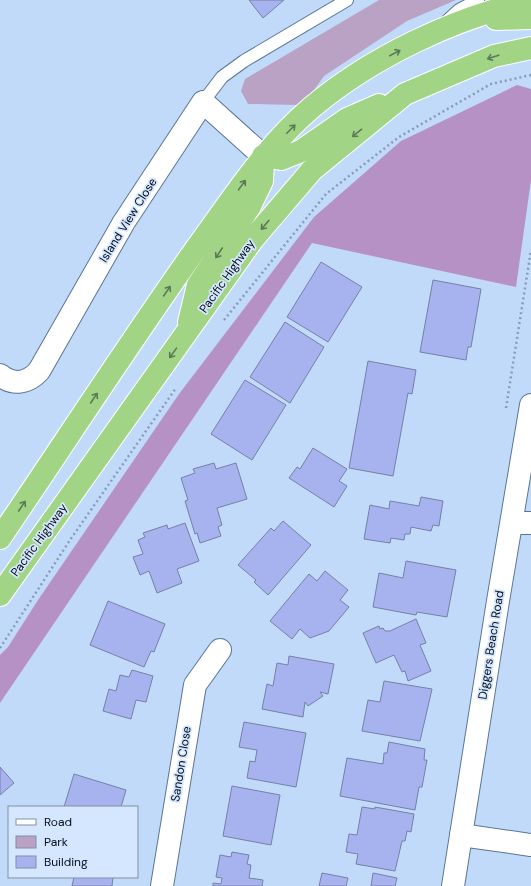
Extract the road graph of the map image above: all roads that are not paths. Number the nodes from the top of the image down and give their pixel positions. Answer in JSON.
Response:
{"nodes":[{"id":1,"x":347,"y":0,"type":"edge"},
{"id":2,"x":478,"y":0,"type":"edge"},
{"id":3,"x":531,"y":1,"type":"edge"},
{"id":4,"x":531,"y":18,"type":"edge"},
{"id":5,"x":436,"y":31,"type":"junction"},
{"id":6,"x":531,"y":48,"type":"edge"},
{"id":7,"x":405,"y":94,"type":"junction"},
{"id":8,"x":203,"y":102,"type":"junction"},
{"id":9,"x":263,"y":156,"type":"junction"},
{"id":10,"x":185,"y":335,"type":"junction"},
{"id":11,"x":0,"y":375,"type":"edge"},
{"id":12,"x":531,"y":405,"type":"edge"},
{"id":13,"x":521,"y":523,"type":"edge"},
{"id":14,"x":0,"y":538,"type":"edge"},
{"id":15,"x":0,"y":595,"type":"edge"},
{"id":16,"x":220,"y":650,"type":"dead end"},
{"id":17,"x":461,"y":835,"type":"junction"},
{"id":18,"x":531,"y":845,"type":"edge"},
{"id":19,"x":162,"y":886,"type":"edge"},
{"id":20,"x":453,"y":886,"type":"edge"}],
"edges":[{"from":1,"to":8,"type":"lane"},
{"from":2,"to":5,"type":"lane"},
{"from":3,"to":5,"type":"highway"},
{"from":4,"to":5,"type":"highway"},
{"from":9,"to":5,"type":"highway","one_way":true},
{"from":6,"to":7,"type":"highway","name":"Pacific Highway","one_way":true},
{"from":7,"to":9,"type":"highway"},
{"from":7,"to":10,"type":"highway","name":"Pacific Highway","one_way":true},
{"from":8,"to":9,"type":"street"},
{"from":8,"to":11,"type":"street","name":"Island View Close"},
{"from":9,"to":10,"type":"highway","one_way":true},
{"from":14,"to":9,"type":"highway","one_way":true},
{"from":10,"to":15,"type":"highway","name":"Pacific Highway","one_way":true},
{"from":12,"to":13,"type":"street","name":"Diggers Beach Road"},
{"from":13,"to":17,"type":"street","name":"Diggers Beach Road"},
{"from":16,"to":19,"type":"street","name":"Sandon Close"},
{"from":17,"to":18,"type":"street"},
{"from":17,"to":20,"type":"street","name":"Diggers Beach Road"}]}
